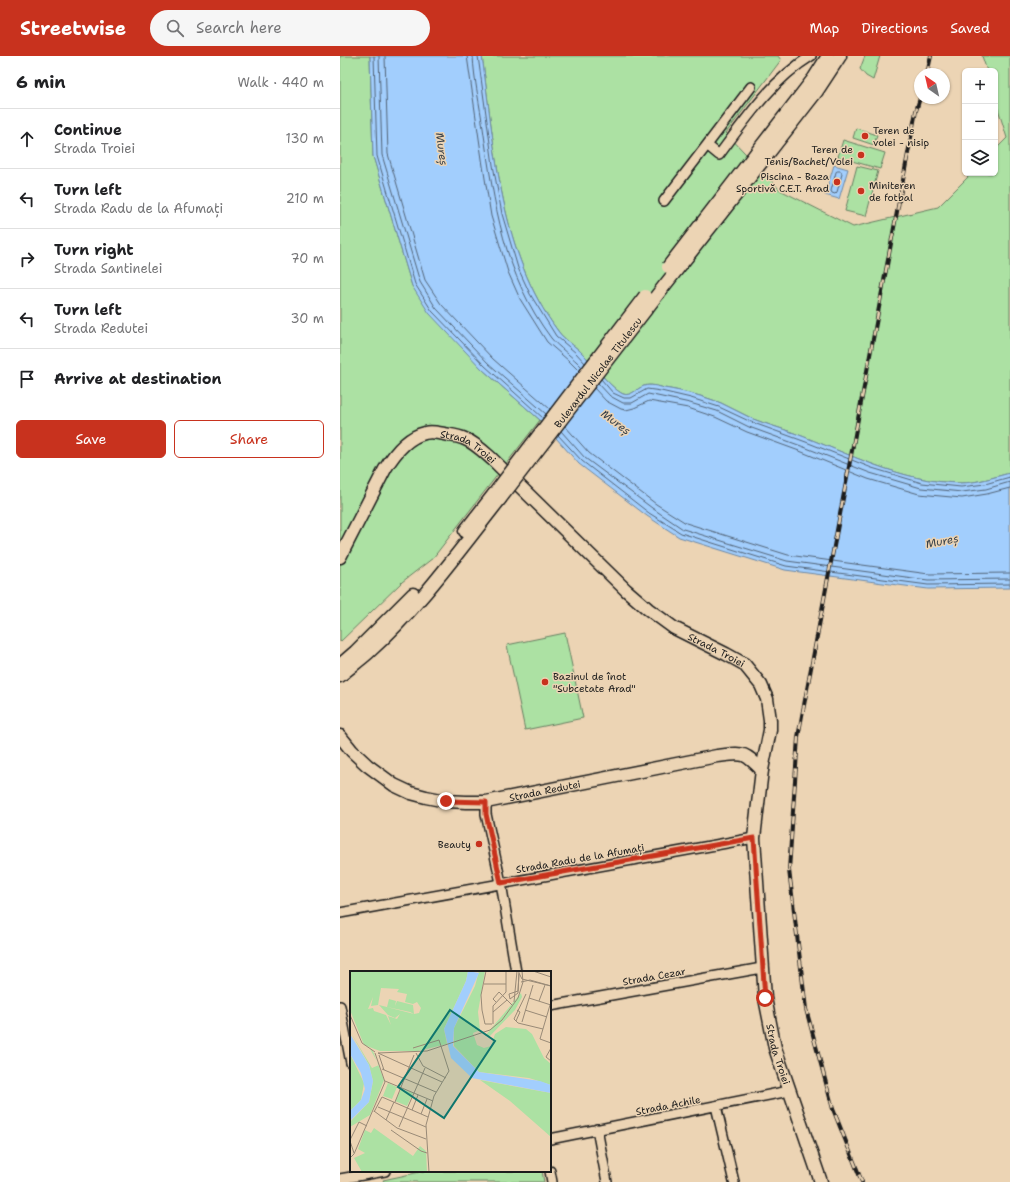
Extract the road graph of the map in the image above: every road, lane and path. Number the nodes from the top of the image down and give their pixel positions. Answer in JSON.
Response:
{"nodes":[{"id":1,"x":811,"y":56,"type":"edge"},
{"id":2,"x":828,"y":56,"type":"edge"},
{"id":3,"x":840,"y":56,"type":"edge"},
{"id":4,"x":751,"y":87,"type":"dead end"},
{"id":5,"x":707,"y":145,"type":"junction"},
{"id":6,"x":760,"y":156,"type":"junction"},
{"id":7,"x":664,"y":201,"type":"dead end"},
{"id":8,"x":497,"y":496,"type":"junction"},
{"id":9,"x":340,"y":557,"type":"edge"},
{"id":10,"x":340,"y":665,"type":"edge"},
{"id":11,"x":340,"y":676,"type":"edge"},
{"id":12,"x":340,"y":736,"type":"edge"},
{"id":13,"x":762,"y":770,"type":"junction"},
{"id":14,"x":486,"y":802,"type":"junction"},
{"id":15,"x":754,"y":838,"type":"junction"},
{"id":16,"x":501,"y":883,"type":"junction"},
{"id":17,"x":340,"y":912,"type":"edge"},
{"id":18,"x":762,"y":968,"type":"junction"},
{"id":19,"x":516,"y":971,"type":"edge"},
{"id":20,"x":340,"y":1006,"type":"edge"},
{"id":21,"x":551,"y":1006,"type":"edge"},
{"id":22,"x":346,"y":1045,"type":"edge"},
{"id":23,"x":350,"y":1059,"type":"edge"},
{"id":24,"x":789,"y":1091,"type":"junction"},
{"id":25,"x":716,"y":1106,"type":"junction"},
{"id":26,"x":597,"y":1130,"type":"junction"},
{"id":27,"x":551,"y":1139,"type":"edge"},
{"id":28,"x":382,"y":1172,"type":"edge"},
{"id":29,"x":550,"y":1172,"type":"edge"},
{"id":30,"x":372,"y":1176,"type":"edge"},
{"id":31,"x":340,"y":1179,"type":"edge"},
{"id":32,"x":552,"y":1182,"type":"edge"},
{"id":33,"x":607,"y":1182,"type":"edge"},
{"id":34,"x":734,"y":1182,"type":"edge"},
{"id":35,"x":821,"y":1182,"type":"edge"}],
"edges":[{"from":1,"to":5,"type":"street"},
{"from":2,"to":6,"type":"main road","name":"Bulevardul Nicolae Titulescu"},
{"from":3,"to":6,"type":"main road","name":"Bulevardul Nicolae Titulescu"},
{"from":4,"to":5,"type":"street"},
{"from":5,"to":7,"type":"street"},
{"from":6,"to":8,"type":"main road","name":"Bulevardul Nicolae Titulescu","bridge":true},
{"from":8,"to":10,"type":"main road","name":"Bulevardul Nicolae Titulescu"},
{"from":8,"to":11,"type":"main road","name":"Bulevardul Nicolae Titulescu"},
{"from":9,"to":13,"type":"main road","name":"Strada Troiei"},
{"from":12,"to":14,"type":"main road","name":"Strada Redutei"},
{"from":13,"to":14,"type":"main road","name":"Strada Redutei"},
{"from":13,"to":15,"type":"main road","name":"Strada Troiei"},
{"from":14,"to":16,"type":"street"},
{"from":15,"to":16,"type":"street","name":"Strada Radu de la Afumați"},
{"from":15,"to":18,"type":"main road","name":"Strada Troiei"},
{"from":16,"to":17,"type":"street","name":"Strada Radu de la Afumați"},
{"from":16,"to":19,"type":"street"},
{"from":18,"to":21,"type":"street","name":"Strada Cezar"},
{"from":18,"to":24,"type":"main road","name":"Strada Troiei"},
{"from":20,"to":22,"type":"street"},
{"from":22,"to":23,"type":"street"},
{"from":24,"to":25,"type":"street","name":"Strada Achile"},
{"from":24,"to":35,"type":"main road","name":"Strada Troiei"},
{"from":25,"to":26,"type":"street","name":"Strada Achile"},
{"from":25,"to":34,"type":"street"},
{"from":26,"to":27,"type":"street","name":"Strada Achile"},
{"from":26,"to":33,"type":"street"},
{"from":28,"to":30,"type":"street"},
{"from":29,"to":32,"type":"street"},
{"from":30,"to":31,"type":"street"}]}
